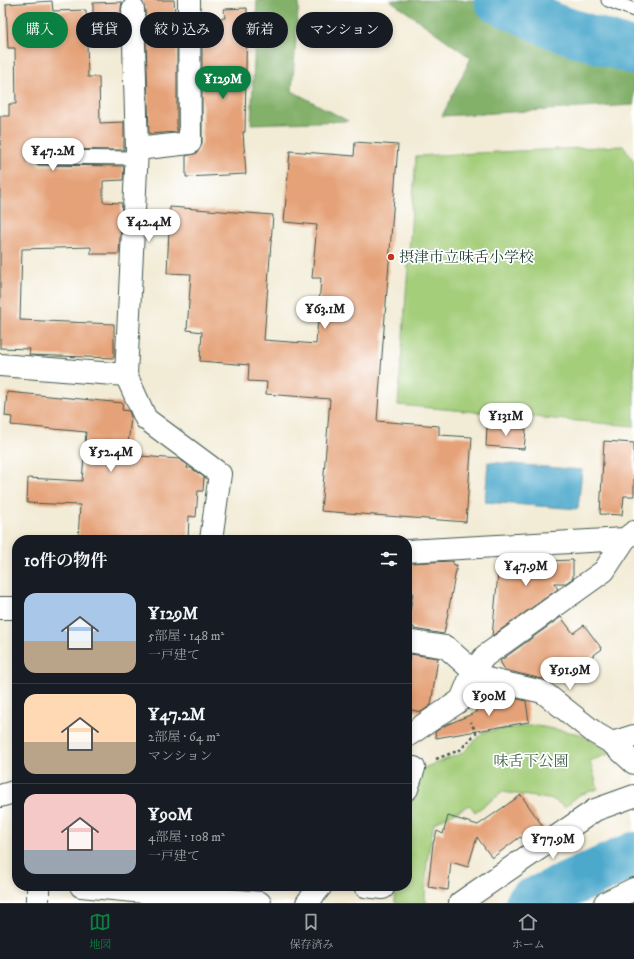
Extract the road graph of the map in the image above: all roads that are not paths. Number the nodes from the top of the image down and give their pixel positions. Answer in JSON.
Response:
{"nodes":[{"id":1,"x":189,"y":0,"type":"edge"},
{"id":2,"x":608,"y":0,"type":"edge"},
{"id":3,"x":133,"y":9,"type":"dead end"},
{"id":4,"x":634,"y":10,"type":"edge"},
{"id":5,"x":137,"y":154,"type":"junction"},
{"id":6,"x":38,"y":157,"type":"dead end"},
{"id":7,"x":0,"y":365,"type":"edge"},
{"id":8,"x":126,"y":375,"type":"junction"},
{"id":9,"x":211,"y":535,"type":"edge"},
{"id":10,"x":630,"y":536,"type":"edge"},
{"id":11,"x":412,"y":551,"type":"edge"},
{"id":12,"x":0,"y":608,"type":"edge"},
{"id":13,"x":12,"y":608,"type":"edge"},
{"id":14,"x":412,"y":642,"type":"edge"},
{"id":15,"x":474,"y":671,"type":"junction"},
{"id":16,"x":412,"y":733,"type":"edge"},
{"id":17,"x":634,"y":736,"type":"edge"},
{"id":18,"x":612,"y":743,"type":"junction"},
{"id":19,"x":634,"y":763,"type":"edge"},
{"id":20,"x":414,"y":768,"type":"road end"},
{"id":21,"x":412,"y":774,"type":"edge"},
{"id":22,"x":12,"y":792,"type":"edge"},
{"id":23,"x":0,"y":796,"type":"edge"},
{"id":24,"x":634,"y":796,"type":"edge"},
{"id":25,"x":634,"y":889,"type":"edge"},
{"id":26,"x":38,"y":891,"type":"edge"},
{"id":27,"x":190,"y":891,"type":"edge"},
{"id":28,"x":317,"y":891,"type":"edge"},
{"id":29,"x":38,"y":903,"type":"edge"},
{"id":30,"x":260,"y":903,"type":"edge"},
{"id":31,"x":307,"y":903,"type":"edge"},
{"id":32,"x":460,"y":903,"type":"edge"},
{"id":33,"x":605,"y":903,"type":"edge"}],
"edges":[{"from":1,"to":5,"type":"street"},
{"from":2,"to":4,"type":"lane"},
{"from":3,"to":5,"type":"street"},
{"from":5,"to":6,"type":"lane"},
{"from":5,"to":8,"type":"street"},
{"from":7,"to":8,"type":"street"},
{"from":8,"to":9,"type":"street"},
{"from":10,"to":11,"type":"street"},
{"from":10,"to":15,"type":"street"},
{"from":12,"to":13,"type":"street"},
{"from":14,"to":15,"type":"street"},
{"from":15,"to":16,"type":"street"},
{"from":15,"to":18,"type":"street"},
{"from":17,"to":18,"type":"street"},
{"from":18,"to":19,"type":"street"},
{"from":20,"to":21,"type":"street"},
{"from":22,"to":23,"type":"street"},
{"from":24,"to":32,"type":"street"},
{"from":25,"to":33,"type":"street"},
{"from":26,"to":29,"type":"street"},
{"from":27,"to":30,"type":"street"},
{"from":28,"to":31,"type":"street"}]}
